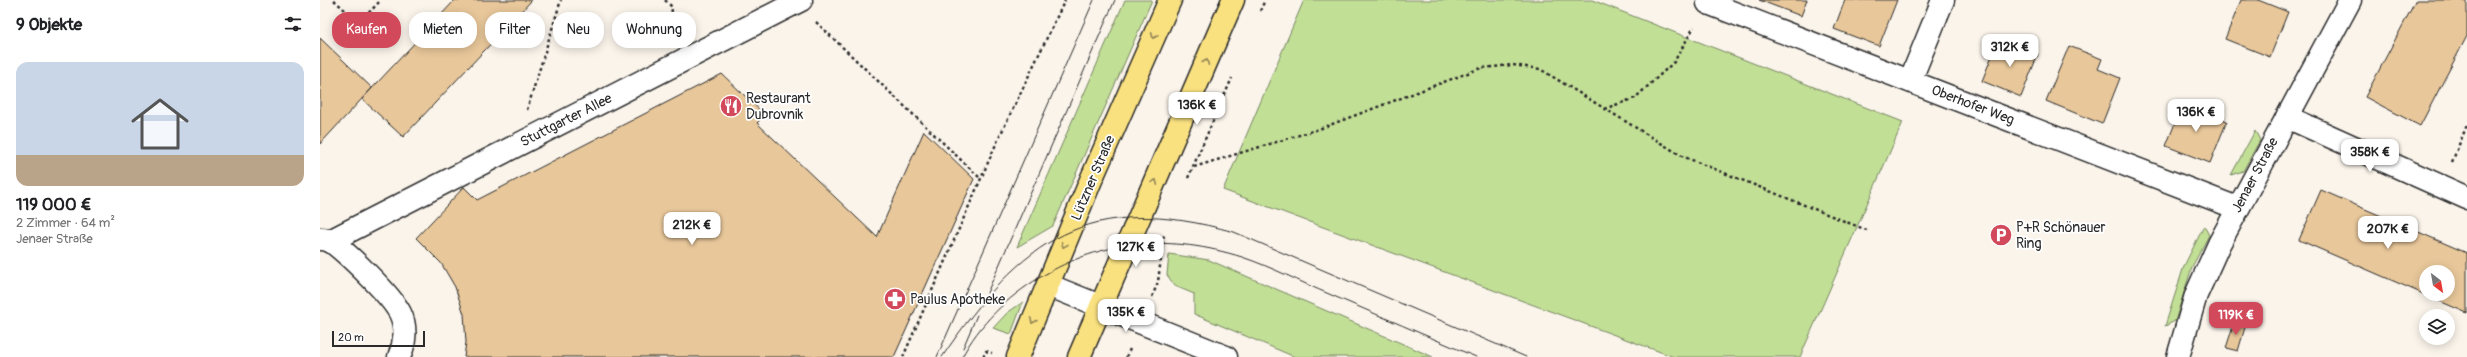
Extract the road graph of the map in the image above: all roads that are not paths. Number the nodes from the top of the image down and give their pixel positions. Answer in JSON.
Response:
{"nodes":[{"id":1,"x":1170,"y":0,"type":"edge"},
{"id":2,"x":1233,"y":0,"type":"edge"},
{"id":3,"x":1943,"y":0,"type":"edge"},
{"id":4,"x":2350,"y":0,"type":"edge"},
{"id":5,"x":798,"y":1,"type":"edge"},
{"id":6,"x":1708,"y":3,"type":"road end"},
{"id":7,"x":1910,"y":81,"type":"junction"},
{"id":8,"x":2287,"y":117,"type":"junction"},
{"id":9,"x":2467,"y":198,"type":"edge"},
{"id":10,"x":2238,"y":208,"type":"junction"},
{"id":11,"x":325,"y":240,"type":"edge"},
{"id":12,"x":1048,"y":285,"type":"junction"},
{"id":13,"x":1101,"y":305,"type":"junction"},
{"id":14,"x":399,"y":357,"type":"edge"},
{"id":15,"x":1018,"y":357,"type":"edge"},
{"id":16,"x":1079,"y":357,"type":"edge"},
{"id":17,"x":1226,"y":357,"type":"edge"},
{"id":18,"x":2178,"y":357,"type":"edge"}],
"edges":[{"from":1,"to":12,"type":"main road","name":"Lützner Straße","one_way":true},
{"from":13,"to":2,"type":"main road","one_way":true},
{"from":3,"to":7,"type":"street"},
{"from":4,"to":8,"type":"street","name":"Jenaer Straße"},
{"from":5,"to":11,"type":"street","name":"Stuttgarter Allee"},
{"from":6,"to":7,"type":"street","name":"Oberhofer Weg"},
{"from":7,"to":10,"type":"street","name":"Oberhofer Weg"},
{"from":8,"to":9,"type":"street"},
{"from":8,"to":10,"type":"street","name":"Jenaer Straße"},
{"from":10,"to":18,"type":"street","name":"Jenaer Straße"},
{"from":11,"to":14,"type":"street","name":"Stuttgarter Allee"},
{"from":12,"to":13,"type":"street"},
{"from":12,"to":15,"type":"main road","name":"Lützner Straße","one_way":true},
{"from":13,"to":16,"type":"main road"},
{"from":13,"to":17,"type":"street"}]}
